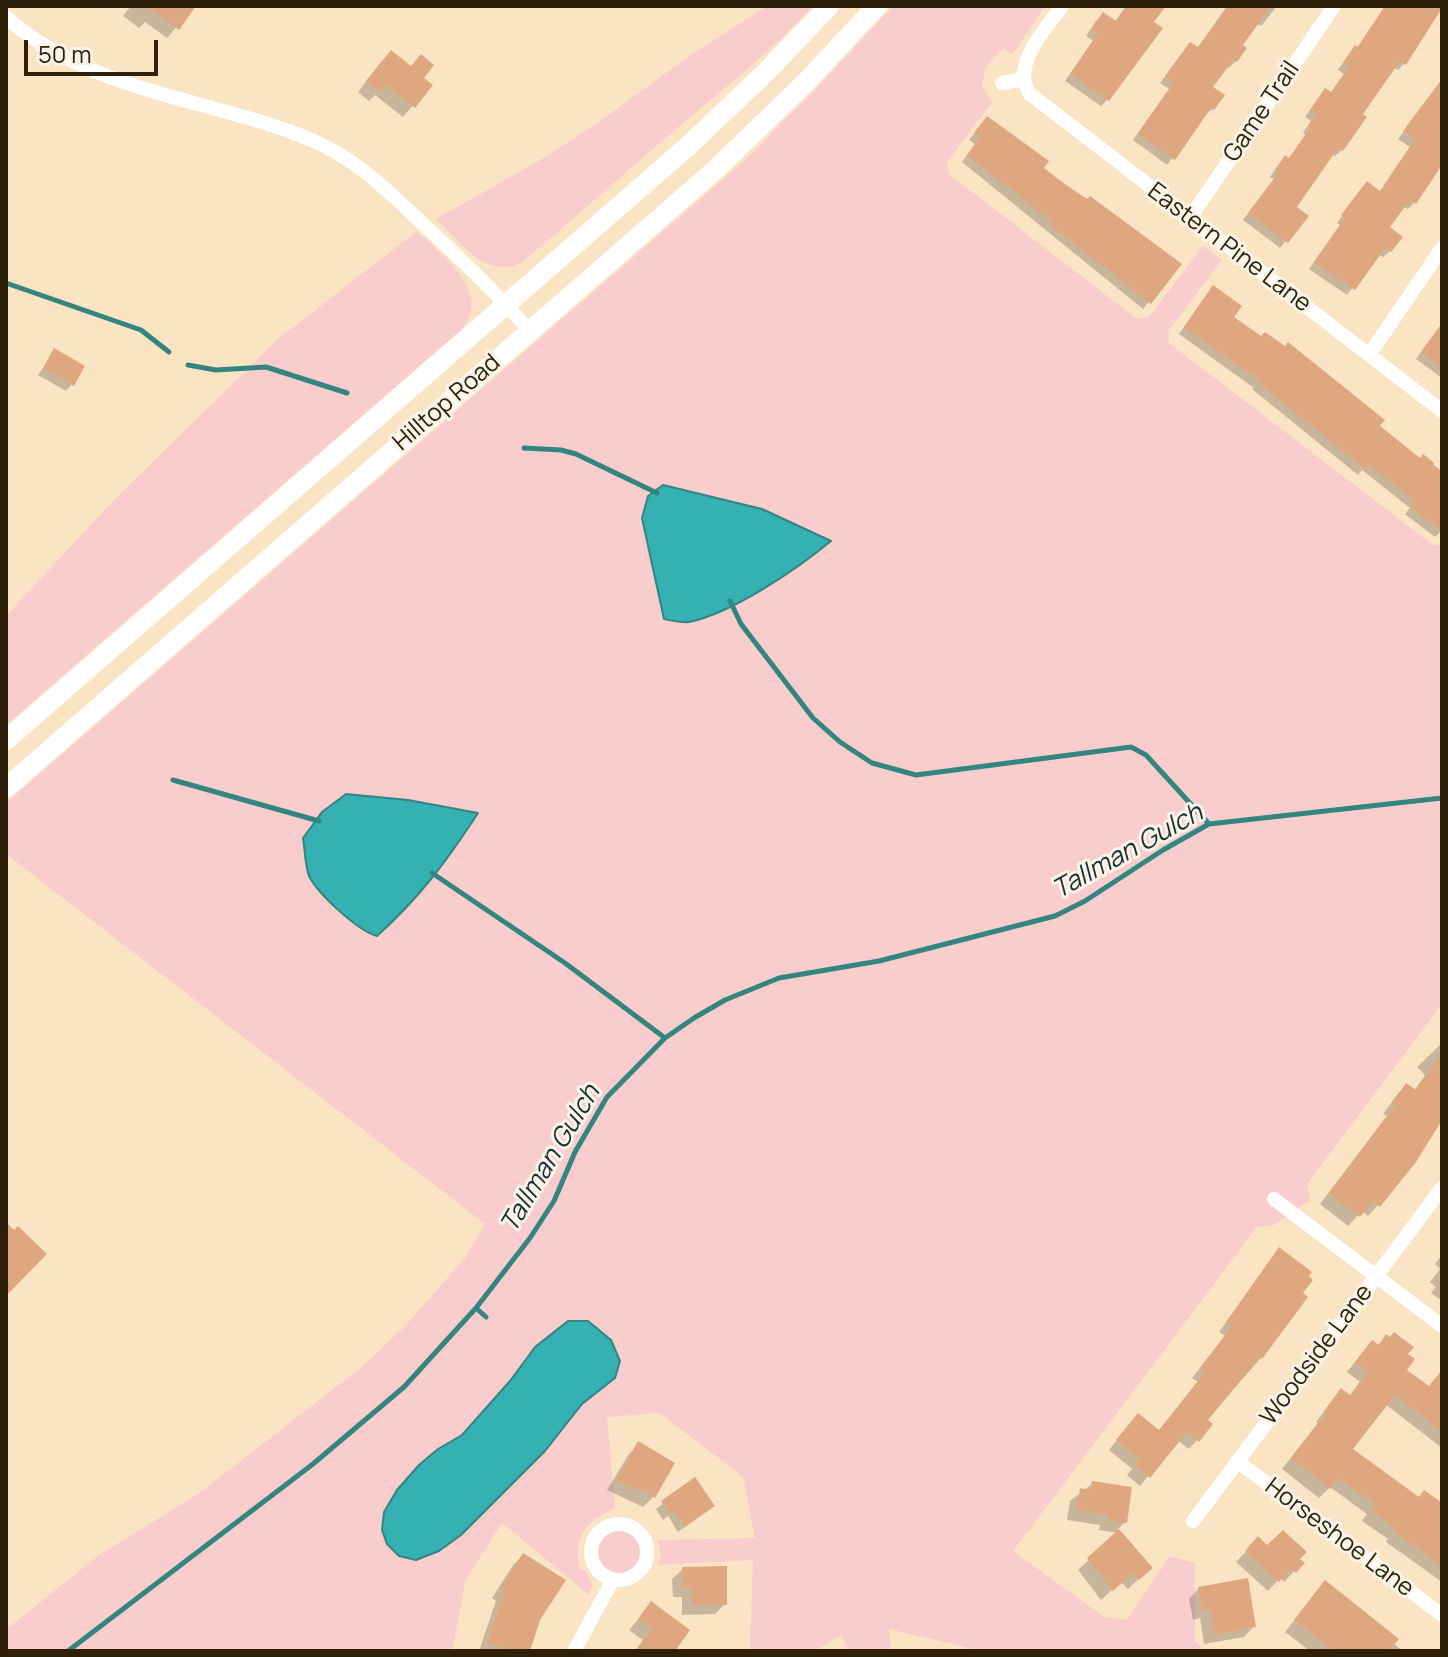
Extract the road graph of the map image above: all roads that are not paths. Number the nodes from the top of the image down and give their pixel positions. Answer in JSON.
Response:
{"nodes":[{"id":1,"x":829,"y":6,"type":"edge"},
{"id":2,"x":877,"y":6,"type":"edge"},
{"id":3,"x":1062,"y":6,"type":"edge"},
{"id":4,"x":1334,"y":6,"type":"edge"},
{"id":5,"x":6,"y":17,"type":"edge"},
{"id":6,"x":1024,"y":79,"type":"junction"},
{"id":7,"x":1002,"y":83,"type":"dead end"},
{"id":8,"x":1190,"y":218,"type":"junction"},
{"id":9,"x":1442,"y":248,"type":"edge"},
{"id":10,"x":506,"y":305,"type":"junction"},
{"id":11,"x":530,"y":331,"type":"junction"},
{"id":12,"x":1369,"y":355,"type":"junction"},
{"id":13,"x":1442,"y":411,"type":"edge"},
{"id":14,"x":6,"y":740,"type":"edge"},
{"id":15,"x":6,"y":788,"type":"edge"},
{"id":16,"x":1442,"y":1188,"type":"edge"},
{"id":17,"x":1274,"y":1199,"type":"dead end"},
{"id":18,"x":1376,"y":1276,"type":"junction"},
{"id":19,"x":1442,"y":1326,"type":"edge"},
{"id":20,"x":1237,"y":1461,"type":"junction"},
{"id":21,"x":1193,"y":1521,"type":"dead end"},
{"id":22,"x":613,"y":1580,"type":"junction"},
{"id":23,"x":1442,"y":1615,"type":"edge"},
{"id":24,"x":574,"y":1651,"type":"edge"}],
"edges":[{"from":1,"to":10,"type":"main road","name":"Hilltop Road"},
{"from":2,"to":11,"type":"main road","name":"Hilltop Road"},
{"from":3,"to":6,"type":"street"},
{"from":4,"to":8,"type":"street","name":"Game Trail"},
{"from":5,"to":10,"type":"street"},
{"from":6,"to":7,"type":"street"},
{"from":6,"to":8,"type":"street","name":"Eastern Pine Lane"},
{"from":8,"to":12,"type":"street","name":"Eastern Pine Lane"},
{"from":9,"to":12,"type":"street"},
{"from":10,"to":11,"type":"street"},
{"from":10,"to":14,"type":"main road","name":"Hilltop Road"},
{"from":11,"to":15,"type":"main road","name":"Hilltop Road"},
{"from":12,"to":13,"type":"street","name":"Eastern Pine Lane"},
{"from":16,"to":18,"type":"street","name":"Woodside Lane"},
{"from":17,"to":18,"type":"street"},
{"from":18,"to":19,"type":"street"},
{"from":18,"to":20,"type":"street","name":"Woodside Lane"},
{"from":20,"to":21,"type":"street","name":"Woodside Lane"},
{"from":20,"to":23,"type":"street","name":"Horseshoe Lane"},
{"from":22,"to":22,"type":"street"},
{"from":22,"to":24,"type":"street"}]}
